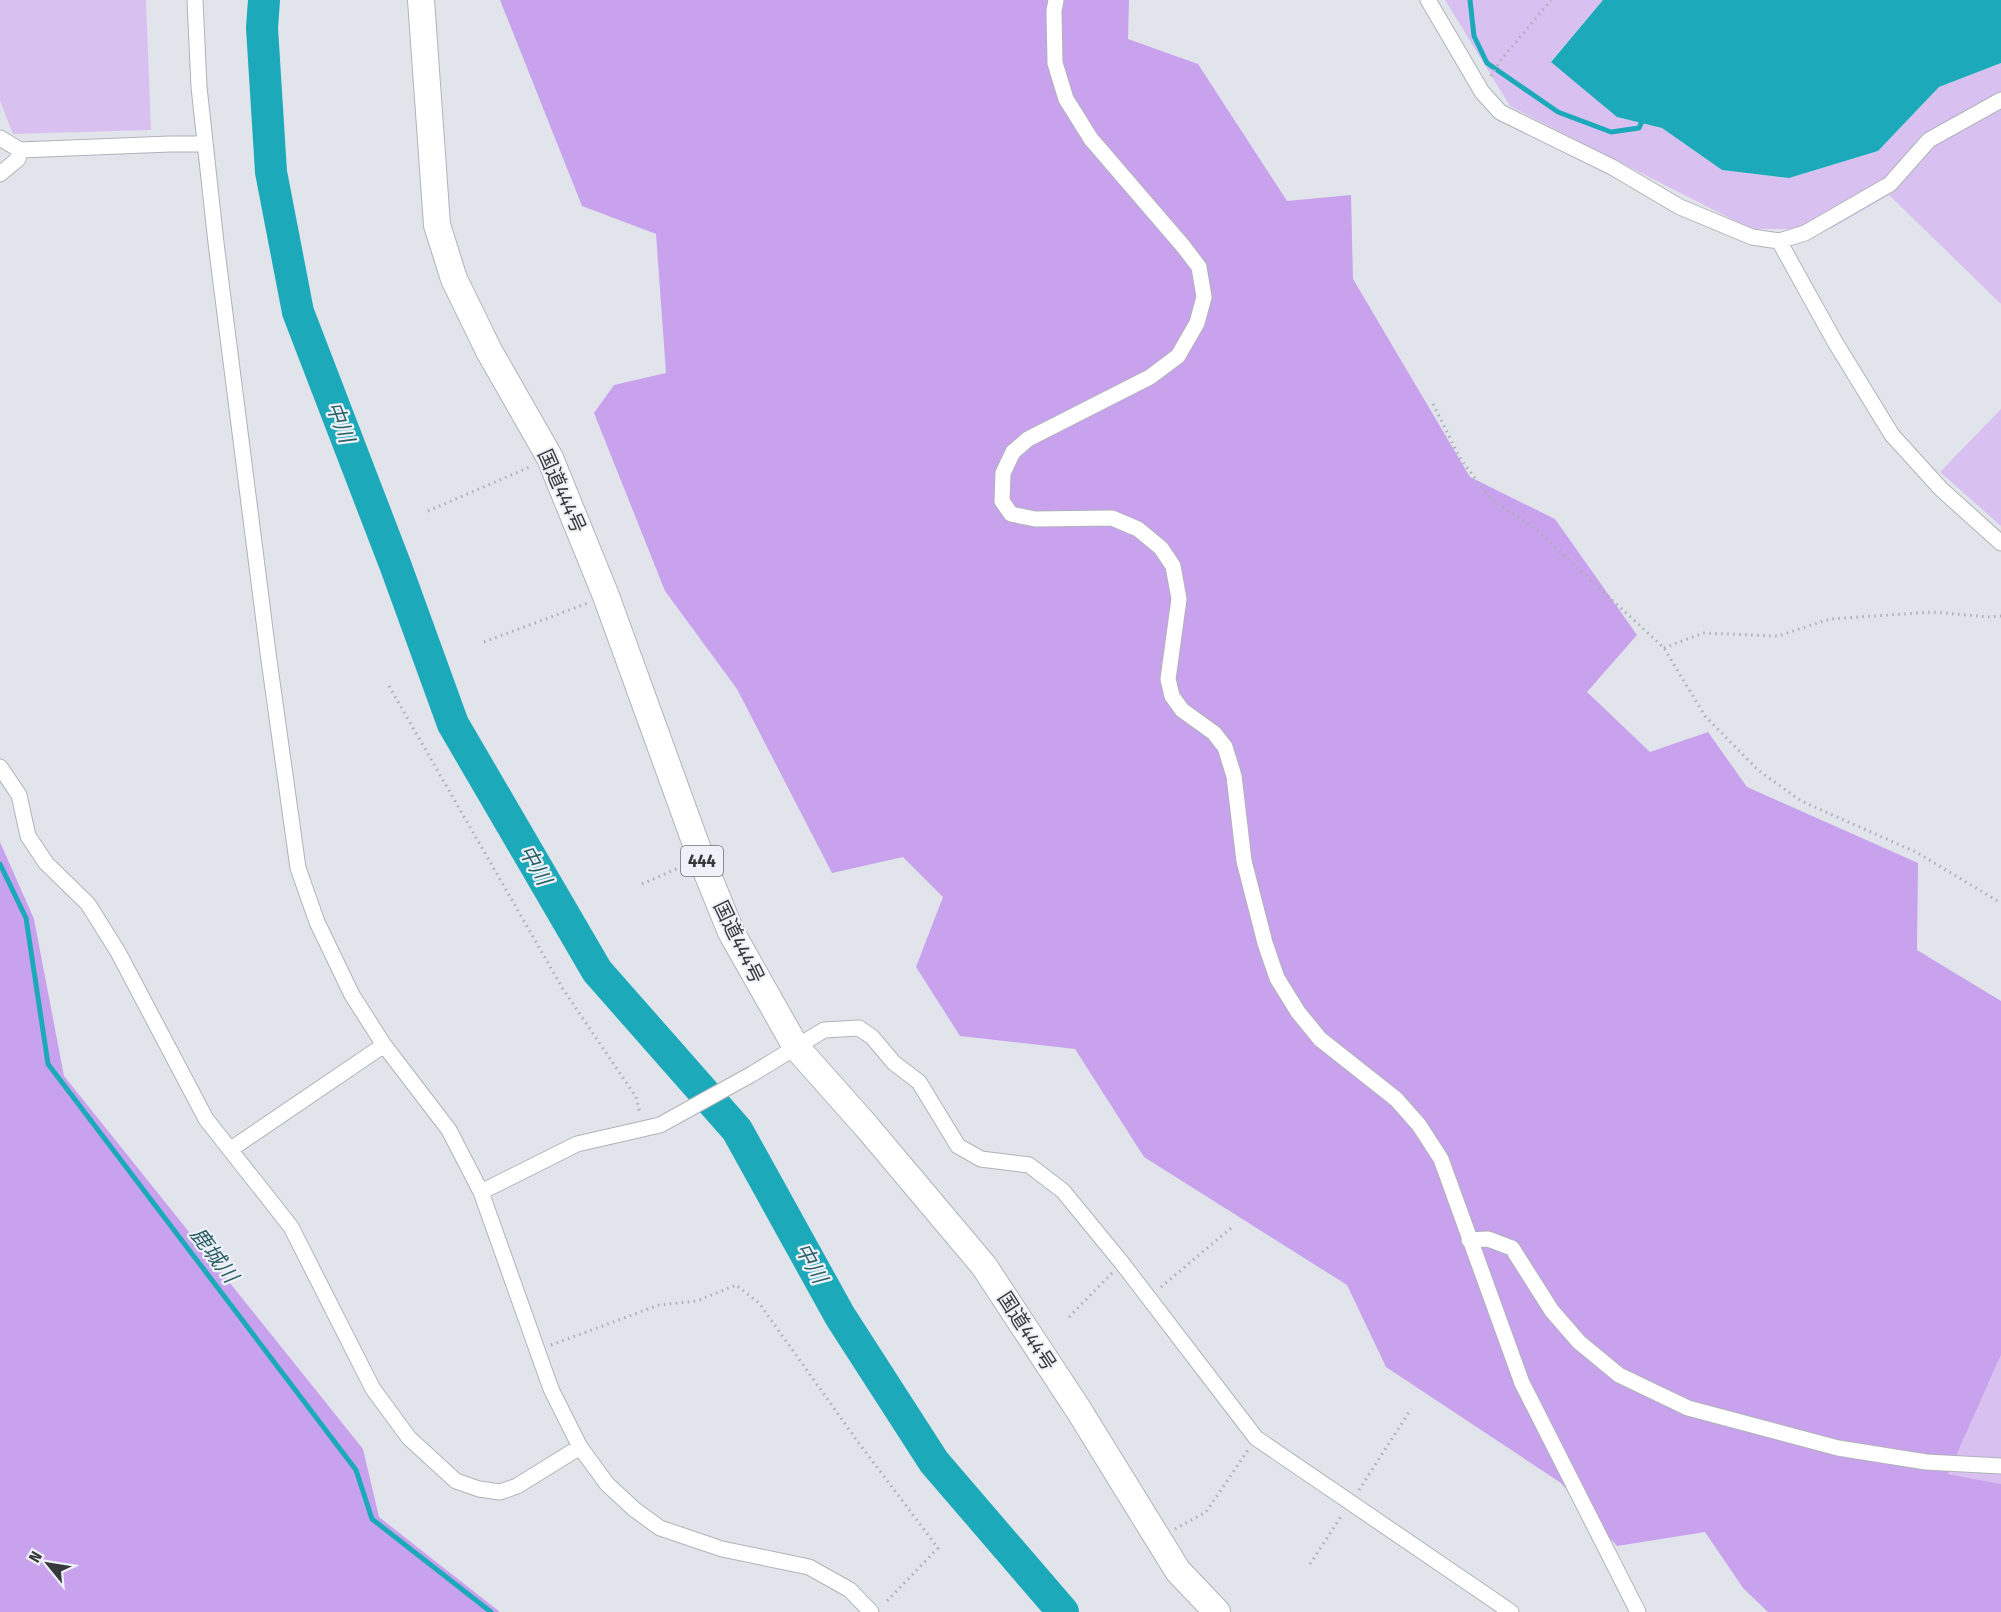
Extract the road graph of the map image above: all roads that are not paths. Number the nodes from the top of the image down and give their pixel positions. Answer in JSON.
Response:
{"nodes":[{"id":1,"x":195,"y":0,"type":"edge"},
{"id":2,"x":421,"y":0,"type":"edge"},
{"id":3,"x":1056,"y":0,"type":"edge"},
{"id":4,"x":1428,"y":0,"type":"edge"},
{"id":5,"x":2001,"y":100,"type":"edge"},
{"id":6,"x":0,"y":138,"type":"edge"},
{"id":7,"x":205,"y":144,"type":"junction"},
{"id":8,"x":20,"y":150,"type":"junction"},
{"id":9,"x":0,"y":174,"type":"edge"},
{"id":10,"x":1779,"y":241,"type":"junction"},
{"id":11,"x":2001,"y":543,"type":"edge"},
{"id":12,"x":0,"y":767,"type":"edge"},
{"id":13,"x":384,"y":1045,"type":"junction"},
{"id":14,"x":796,"y":1047,"type":"junction"},
{"id":15,"x":231,"y":1149,"type":"junction"},
{"id":16,"x":481,"y":1192,"type":"junction"},
{"id":17,"x":1469,"y":1240,"type":"junction"},
{"id":18,"x":580,"y":1448,"type":"junction"},
{"id":19,"x":2001,"y":1466,"type":"edge"},
{"id":20,"x":871,"y":1612,"type":"edge"},
{"id":21,"x":1217,"y":1612,"type":"edge"},
{"id":22,"x":1510,"y":1612,"type":"edge"},
{"id":23,"x":1638,"y":1612,"type":"edge"}],
"edges":[{"from":1,"to":7,"type":"street"},
{"from":2,"to":14,"type":"highway","name":"国道444号","number":"444"},
{"from":3,"to":17,"type":"street"},
{"from":4,"to":10,"type":"street"},
{"from":5,"to":10,"type":"street"},
{"from":6,"to":8,"type":"street"},
{"from":7,"to":8,"type":"street"},
{"from":7,"to":13,"type":"street"},
{"from":8,"to":9,"type":"street"},
{"from":10,"to":11,"type":"street"},
{"from":12,"to":15,"type":"street"},
{"from":13,"to":15,"type":"street"},
{"from":13,"to":16,"type":"street"},
{"from":14,"to":16,"type":"street"},
{"from":14,"to":21,"type":"highway","name":"国道444号","number":"444"},
{"from":14,"to":22,"type":"street"},
{"from":15,"to":18,"type":"street"},
{"from":16,"to":18,"type":"street"},
{"from":17,"to":19,"type":"street"},
{"from":17,"to":23,"type":"street"},
{"from":18,"to":20,"type":"street"}]}
